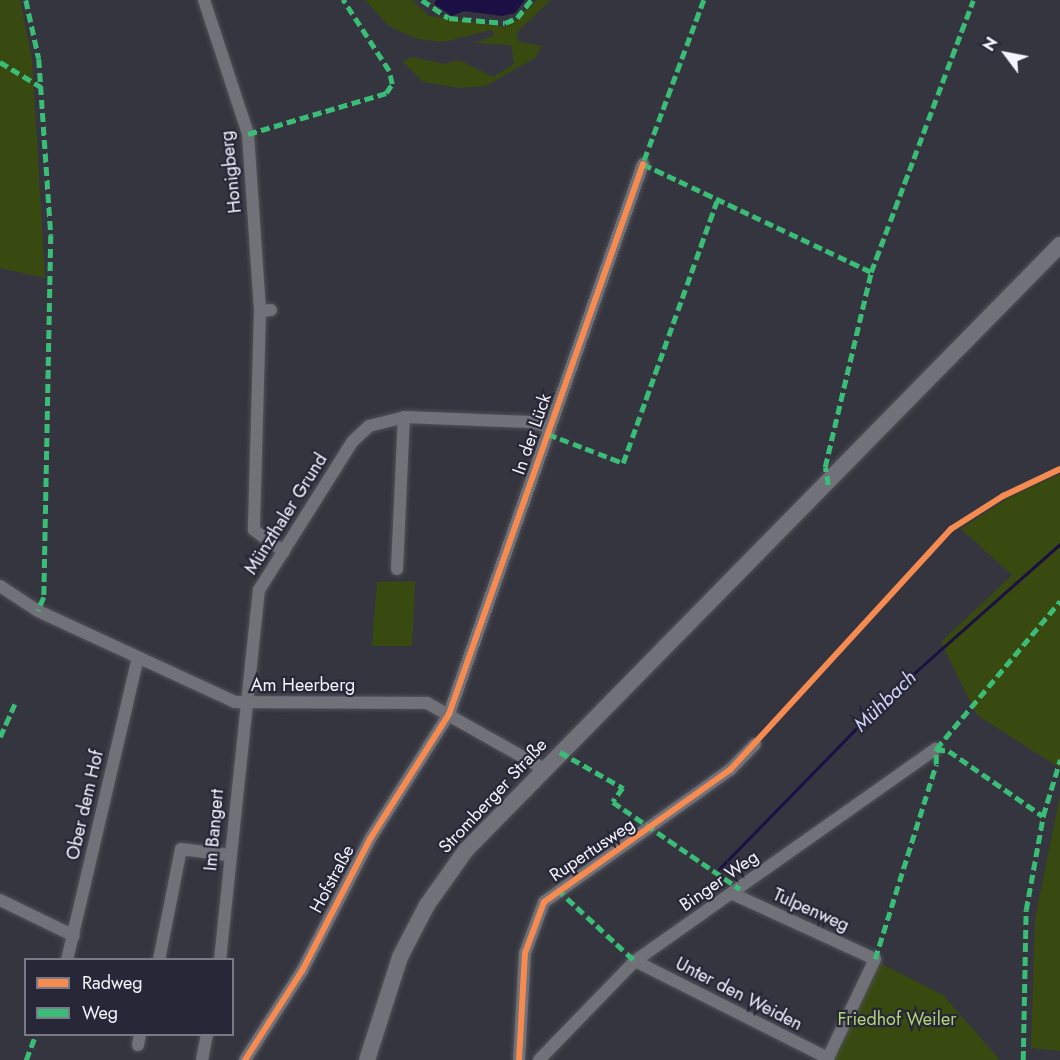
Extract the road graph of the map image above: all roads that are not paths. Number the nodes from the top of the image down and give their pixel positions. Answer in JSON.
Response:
{"nodes":[{"id":1,"x":204,"y":0,"type":"edge"},
{"id":2,"x":643,"y":164,"type":"dead end"},
{"id":3,"x":1059,"y":246,"type":"edge"},
{"id":4,"x":404,"y":417,"type":"junction"},
{"id":5,"x":550,"y":428,"type":"junction"},
{"id":6,"x":284,"y":552,"type":"junction"},
{"id":7,"x":397,"y":569,"type":"dead end"},
{"id":8,"x":0,"y":586,"type":"edge"},
{"id":9,"x":138,"y":658,"type":"junction"},
{"id":10,"x":248,"y":704,"type":"junction"},
{"id":11,"x":449,"y":714,"type":"junction"},
{"id":12,"x":754,"y":744,"type":"dead end"},
{"id":13,"x":936,"y":749,"type":"dead end"},
{"id":14,"x":544,"y":769,"type":"junction"},
{"id":15,"x":229,"y":855,"type":"junction"},
{"id":16,"x":733,"y":894,"type":"junction"},
{"id":17,"x":0,"y":900,"type":"edge"},
{"id":18,"x":74,"y":936,"type":"junction"},
{"id":19,"x":68,"y":958,"type":"edge"},
{"id":20,"x":159,"y":958,"type":"edge"},
{"id":21,"x":220,"y":958,"type":"edge"},
{"id":22,"x":635,"y":961,"type":"junction"},
{"id":23,"x":207,"y":1036,"type":"edge"},
{"id":24,"x":827,"y":1059,"type":"edge"},
{"id":25,"x":202,"y":1060,"type":"edge"},
{"id":26,"x":245,"y":1060,"type":"edge"},
{"id":27,"x":367,"y":1060,"type":"edge"},
{"id":28,"x":519,"y":1060,"type":"edge"},
{"id":29,"x":539,"y":1060,"type":"edge"}],
"edges":[{"from":1,"to":6,"type":"street","name":"Honigberg"},
{"from":2,"to":5,"type":"street","name":"In der Lück"},
{"from":3,"to":14,"type":"main road","name":"Stromberger Straße"},
{"from":4,"to":5,"type":"street","name":"Münzthaler Grund"},
{"from":4,"to":6,"type":"street","name":"Münzthaler Grund"},
{"from":4,"to":7,"type":"street"},
{"from":5,"to":11,"type":"street","name":"In der Lück"},
{"from":6,"to":10,"type":"street","name":"Münzthaler Grund"},
{"from":8,"to":9,"type":"street","name":"Am Heerberg"},
{"from":9,"to":10,"type":"street","name":"Am Heerberg"},
{"from":9,"to":18,"type":"street","name":"Ober dem Hof"},
{"from":10,"to":11,"type":"street","name":"Am Heerberg"},
{"from":10,"to":15,"type":"street","name":"Im Bangert"},
{"from":11,"to":14,"type":"street","name":"Am Heerberg"},
{"from":11,"to":26,"type":"street","name":"Hofstraße"},
{"from":12,"to":28,"type":"street","name":"Rupertusweg"},
{"from":13,"to":16,"type":"street","name":"Binger Weg"},
{"from":14,"to":27,"type":"main road","name":"Stromberger Straße"},
{"from":15,"to":20,"type":"street"},
{"from":15,"to":21,"type":"street","name":"Im Bangert"},
{"from":16,"to":22,"type":"street","name":"Binger Weg"},
{"from":16,"to":24,"type":"street","name":"Tulpenweg"},
{"from":17,"to":18,"type":"street"},
{"from":18,"to":19,"type":"street","name":"Ober dem Hof"},
{"from":22,"to":24,"type":"street","name":"Unter den Weiden"},
{"from":22,"to":29,"type":"street","name":"Binger Weg"},
{"from":23,"to":25,"type":"street"}]}
